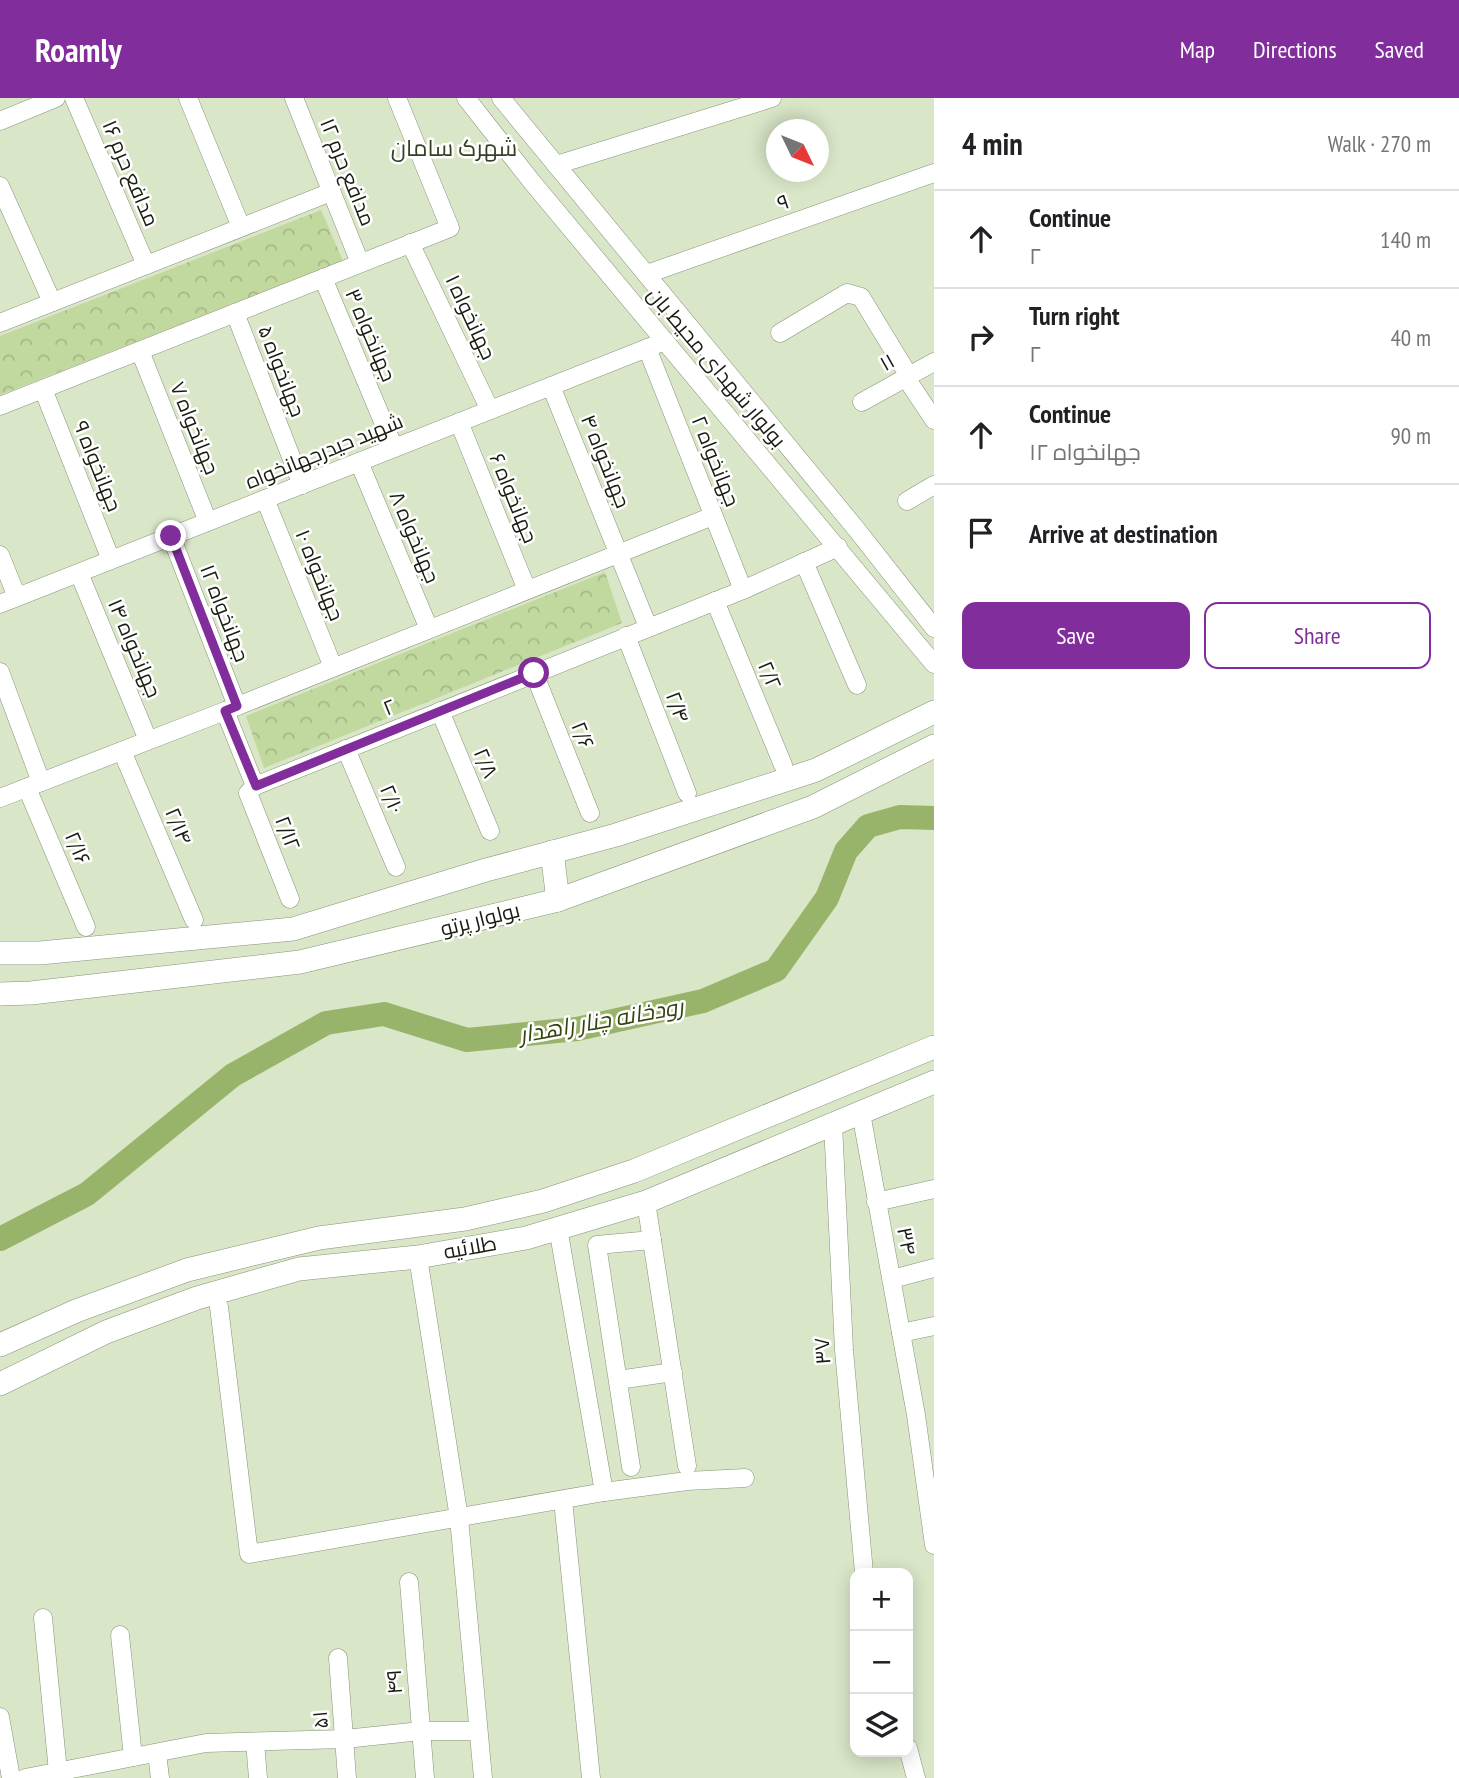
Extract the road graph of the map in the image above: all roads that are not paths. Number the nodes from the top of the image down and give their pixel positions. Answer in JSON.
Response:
{"nodes":[{"id":1,"x":56,"y":98,"type":"edge"},
{"id":2,"x":74,"y":98,"type":"edge"},
{"id":3,"x":188,"y":98,"type":"edge"},
{"id":4,"x":294,"y":98,"type":"edge"},
{"id":5,"x":397,"y":98,"type":"edge"},
{"id":6,"x":466,"y":98,"type":"edge"},
{"id":7,"x":500,"y":98,"type":"edge"},
{"id":8,"x":772,"y":98,"type":"edge"},
{"id":9,"x":0,"y":121,"type":"edge"},
{"id":10,"x":555,"y":164,"type":"junction"},
{"id":11,"x":934,"y":173,"type":"edge"},
{"id":12,"x":532,"y":182,"type":"junction"},
{"id":13,"x":0,"y":186,"type":"edge"},
{"id":14,"x":331,"y":192,"type":"junction"},
{"id":15,"x":241,"y":227,"type":"junction"},
{"id":16,"x":410,"y":243,"type":"junction"},
{"id":17,"x":360,"y":263,"type":"junction"},
{"id":18,"x":146,"y":265,"type":"junction"},
{"id":19,"x":647,"y":274,"type":"junction"},
{"id":20,"x":323,"y":278,"type":"junction"},
{"id":21,"x":52,"y":302,"type":"junction"},
{"id":22,"x":235,"y":313,"type":"junction"},
{"id":23,"x":0,"y":323,"type":"edge"},
{"id":24,"x":780,"y":333,"type":"dead end"},
{"id":25,"x":665,"y":341,"type":"junction"},
{"id":26,"x":647,"y":348,"type":"junction"},
{"id":27,"x":140,"y":351,"type":"junction"},
{"id":28,"x":934,"y":362,"type":"edge"},
{"id":29,"x":908,"y":377,"type":"junction"},
{"id":30,"x":551,"y":386,"type":"junction"},
{"id":31,"x":43,"y":389,"type":"junction"},
{"id":32,"x":862,"y":402,"type":"dead end"},
{"id":33,"x":0,"y":407,"type":"edge"},
{"id":34,"x":490,"y":411,"type":"junction"},
{"id":35,"x":934,"y":420,"type":"edge"},
{"id":36,"x":459,"y":422,"type":"junction"},
{"id":37,"x":394,"y":448,"type":"junction"},
{"id":38,"x":359,"y":462,"type":"junction"},
{"id":39,"x":302,"y":485,"type":"junction"},
{"id":40,"x":934,"y":485,"type":"edge"},
{"id":41,"x":265,"y":499,"type":"junction"},
{"id":42,"x":907,"y":501,"type":"dead end"},
{"id":43,"x":713,"y":516,"type":"junction"},
{"id":44,"x":208,"y":522,"type":"junction"},
{"id":45,"x":171,"y":536,"type":"junction"},
{"id":46,"x":838,"y":547,"type":"junction"},
{"id":47,"x":620,"y":554,"type":"junction"},
{"id":48,"x":0,"y":555,"type":"edge"},
{"id":49,"x":111,"y":560,"type":"junction"},
{"id":50,"x":804,"y":562,"type":"junction"},
{"id":51,"x":79,"y":573,"type":"junction"},
{"id":52,"x":527,"y":590,"type":"junction"},
{"id":53,"x":743,"y":590,"type":"junction"},
{"id":54,"x":8,"y":601,"type":"edge"},
{"id":55,"x":715,"y":601,"type":"junction"},
{"id":56,"x":648,"y":627,"type":"junction"},
{"id":57,"x":934,"y":628,"type":"edge"},
{"id":58,"x":429,"y":629,"type":"junction"},
{"id":59,"x":626,"y":636,"type":"junction"},
{"id":60,"x":934,"y":664,"type":"edge"},
{"id":61,"x":333,"y":667,"type":"junction"},
{"id":62,"x":0,"y":672,"type":"edge"},
{"id":63,"x":534,"y":673,"type":"junction"},
{"id":64,"x":857,"y":685,"type":"dead end"},
{"id":65,"x":231,"y":708,"type":"junction"},
{"id":66,"x":932,"y":710,"type":"edge"},
{"id":67,"x":440,"y":711,"type":"junction"},
{"id":68,"x":148,"y":740,"type":"junction"},
{"id":69,"x":934,"y":746,"type":"edge"},
{"id":70,"x":346,"y":749,"type":"junction"},
{"id":71,"x":122,"y":751,"type":"junction"},
{"id":72,"x":783,"y":765,"type":"dead end"},
{"id":73,"x":34,"y":785,"type":"junction"},
{"id":74,"x":256,"y":786,"type":"junction"},
{"id":75,"x":687,"y":793,"type":"dead end"},
{"id":76,"x":0,"y":798,"type":"edge"},
{"id":77,"x":590,"y":813,"type":"dead end"},
{"id":78,"x":490,"y":831,"type":"dead end"},
{"id":79,"x":552,"y":852,"type":"junction"},
{"id":80,"x":396,"y":867,"type":"dead end"},
{"id":81,"x":290,"y":900,"type":"dead end"},
{"id":82,"x":558,"y":900,"type":"junction"},
{"id":83,"x":194,"y":920,"type":"dead end"},
{"id":84,"x":86,"y":927,"type":"dead end"},
{"id":85,"x":0,"y":953,"type":"edge"},
{"id":86,"x":0,"y":994,"type":"edge"},
{"id":87,"x":934,"y":1047,"type":"edge"},
{"id":88,"x":934,"y":1082,"type":"edge"},
{"id":89,"x":860,"y":1113,"type":"junction"},
{"id":90,"x":833,"y":1125,"type":"junction"},
{"id":91,"x":934,"y":1189,"type":"edge"},
{"id":92,"x":646,"y":1202,"type":"junction"},
{"id":93,"x":876,"y":1202,"type":"junction"},
{"id":94,"x":558,"y":1228,"type":"junction"},
{"id":95,"x":652,"y":1240,"type":"junction"},
{"id":96,"x":418,"y":1256,"type":"junction"},
{"id":97,"x":934,"y":1268,"type":"edge"},
{"id":98,"x":892,"y":1279,"type":"junction"},
{"id":99,"x":219,"y":1307,"type":"dead end"},
{"id":100,"x":934,"y":1326,"type":"edge"},
{"id":101,"x":901,"y":1333,"type":"junction"},
{"id":102,"x":0,"y":1345,"type":"edge"},
{"id":103,"x":673,"y":1372,"type":"junction"},
{"id":104,"x":618,"y":1380,"type":"junction"},
{"id":105,"x":0,"y":1384,"type":"edge"},
{"id":106,"x":934,"y":1412,"type":"edge"},
{"id":107,"x":916,"y":1415,"type":"junction"},
{"id":108,"x":687,"y":1466,"type":"dead end"},
{"id":109,"x":631,"y":1467,"type":"dead end"},
{"id":110,"x":745,"y":1478,"type":"dead end"},
{"id":111,"x":604,"y":1492,"type":"junction"},
{"id":112,"x":563,"y":1500,"type":"junction"},
{"id":113,"x":459,"y":1518,"type":"junction"},
{"id":114,"x":934,"y":1545,"type":"edge"},
{"id":115,"x":864,"y":1568,"type":"edge"},
{"id":116,"x":409,"y":1582,"type":"dead end"},
{"id":117,"x":43,"y":1618,"type":"dead end"},
{"id":118,"x":120,"y":1635,"type":"dead end"},
{"id":119,"x":338,"y":1658,"type":"dead end"},
{"id":120,"x":0,"y":1717,"type":"edge"},
{"id":121,"x":421,"y":1731,"type":"junction"},
{"id":122,"x":478,"y":1731,"type":"junction"},
{"id":123,"x":345,"y":1739,"type":"junction"},
{"id":124,"x":255,"y":1742,"type":"junction"},
{"id":125,"x":157,"y":1753,"type":"junction"},
{"id":126,"x":133,"y":1757,"type":"junction"},
{"id":127,"x":910,"y":1757,"type":"edge"},
{"id":128,"x":67,"y":1773,"type":"edge"},
{"id":129,"x":11,"y":1778,"type":"edge"},
{"id":130,"x":25,"y":1778,"type":"edge"},
{"id":131,"x":160,"y":1778,"type":"edge"},
{"id":132,"x":258,"y":1778,"type":"edge"},
{"id":133,"x":347,"y":1778,"type":"edge"},
{"id":134,"x":425,"y":1778,"type":"edge"},
{"id":135,"x":483,"y":1778,"type":"edge"},
{"id":136,"x":592,"y":1778,"type":"edge"},
{"id":137,"x":916,"y":1778,"type":"edge"}],
"edges":[{"from":1,"to":9,"type":"street"},
{"from":2,"to":18,"type":"street","name":"مدافع حرم ۱۶"},
{"from":3,"to":15,"type":"street"},
{"from":4,"to":14,"type":"street","name":"مدافع حرم ۱۲"},
{"from":5,"to":16,"type":"street"},
{"from":6,"to":12,"type":"street","name":"بولوار شهدای محیط بان"},
{"from":7,"to":10,"type":"street","name":"بولوار شهدای محیط بان"},
{"from":8,"to":10,"type":"street"},
{"from":10,"to":12,"type":"street"},
{"from":10,"to":19,"type":"street","name":"بولوار شهدای محیط بان"},
{"from":11,"to":19,"type":"street","name":"۹"},
{"from":12,"to":25,"type":"street","name":"بولوار شهدای محیط بان"},
{"from":13,"to":21,"type":"street"},
{"from":14,"to":15,"type":"street"},
{"from":14,"to":17,"type":"street","name":"مدافع حرم ۱۲"},
{"from":15,"to":18,"type":"street"},
{"from":16,"to":17,"type":"street"},
{"from":16,"to":34,"type":"street","name":"جهانخواه ۱"},
{"from":17,"to":20,"type":"street"},
{"from":18,"to":21,"type":"street"},
{"from":19,"to":57,"type":"street","name":"بولوار شهدای محیط بان"},
{"from":20,"to":22,"type":"street"},
{"from":20,"to":37,"type":"street","name":"جهانخواه ۳"},
{"from":21,"to":23,"type":"street"},
{"from":22,"to":27,"type":"street"},
{"from":22,"to":39,"type":"street","name":"جهانخواه ۵"},
{"from":24,"to":29,"type":"street"},
{"from":25,"to":26,"type":"street","name":"شهید حیدرجهانخواه"},
{"from":25,"to":46,"type":"street","name":"بولوار شهدای محیط بان"},
{"from":26,"to":30,"type":"street","name":"شهید حیدرجهانخواه"},
{"from":26,"to":43,"type":"street","name":"جهانخواه ۲"},
{"from":27,"to":31,"type":"street"},
{"from":27,"to":44,"type":"street","name":"جهانخواه ۷"},
{"from":28,"to":29,"type":"street","name":"۱۱"},
{"from":29,"to":32,"type":"street","name":"۱۱"},
{"from":29,"to":35,"type":"street"},
{"from":30,"to":34,"type":"street","name":"شهید حیدرجهانخواه"},
{"from":30,"to":47,"type":"street","name":"جهانخواه ۴"},
{"from":31,"to":33,"type":"street"},
{"from":31,"to":49,"type":"street","name":"جهانخواه ۹"},
{"from":34,"to":36,"type":"street","name":"شهید حیدرجهانخواه"},
{"from":36,"to":37,"type":"street","name":"شهید حیدرجهانخواه"},
{"from":36,"to":52,"type":"street","name":"جهانخواه ۶"},
{"from":37,"to":38,"type":"street","name":"شهید حیدرجهانخواه"},
{"from":38,"to":39,"type":"street","name":"شهید حیدرجهانخواه"},
{"from":38,"to":58,"type":"street","name":"جهانخواه ۸"},
{"from":39,"to":41,"type":"street","name":"شهید حیدرجهانخواه"},
{"from":40,"to":42,"type":"street"},
{"from":41,"to":44,"type":"street","name":"شهید حیدرجهانخواه"},
{"from":41,"to":61,"type":"street","name":"جهانخواه ۱۰"},
{"from":43,"to":47,"type":"street"},
{"from":43,"to":53,"type":"street","name":"جهانخواه ۲"},
{"from":44,"to":45,"type":"street","name":"شهید حیدرجهانخواه"},
{"from":45,"to":49,"type":"street","name":"شهید حیدرجهانخواه"},
{"from":45,"to":65,"type":"street","name":"جهانخواه ۱۲"},
{"from":46,"to":50,"type":"street","name":"۲"},
{"from":46,"to":60,"type":"street","name":"بولوار شهدای محیط بان"},
{"from":47,"to":52,"type":"street"},
{"from":47,"to":56,"type":"street","name":"جهانخواه ۴"},
{"from":48,"to":54,"type":"street"},
{"from":49,"to":51,"type":"street","name":"شهید حیدرجهانخواه"},
{"from":50,"to":53,"type":"street","name":"۲"},
{"from":50,"to":64,"type":"street"},
{"from":51,"to":54,"type":"street","name":"شهید حیدرجهانخواه"},
{"from":51,"to":68,"type":"street","name":"جهانخواه ۱۴"},
{"from":52,"to":58,"type":"street"},
{"from":53,"to":55,"type":"street","name":"۲"},
{"from":55,"to":56,"type":"street","name":"۲"},
{"from":55,"to":72,"type":"street","name":"۲/۲"},
{"from":56,"to":59,"type":"street","name":"۲"},
{"from":58,"to":61,"type":"street"},
{"from":59,"to":63,"type":"street","name":"۲"},
{"from":59,"to":75,"type":"street","name":"۲/۴"},
{"from":61,"to":65,"type":"street"},
{"from":62,"to":73,"type":"street","name":"۲/۱۶"},
{"from":63,"to":67,"type":"street","name":"۲"},
{"from":63,"to":77,"type":"street","name":"۲/۶"},
{"from":65,"to":68,"type":"street"},
{"from":65,"to":74,"type":"street"},
{"from":66,"to":79,"type":"main road","name":"بولوار پرتو"},
{"from":67,"to":70,"type":"street","name":"۲"},
{"from":67,"to":78,"type":"street","name":"۲/۸"},
{"from":68,"to":71,"type":"street"},
{"from":69,"to":82,"type":"main road","name":"بولوار پرتو"},
{"from":70,"to":74,"type":"street","name":"۲"},
{"from":70,"to":80,"type":"street","name":"۲/۱۰"},
{"from":71,"to":73,"type":"street"},
{"from":71,"to":83,"type":"street","name":"۲/۱۴"},
{"from":73,"to":76,"type":"street"},
{"from":73,"to":84,"type":"street","name":"۲/۱۶"},
{"from":74,"to":81,"type":"street","name":"۲/۱۲"},
{"from":79,"to":82,"type":"main road"},
{"from":79,"to":85,"type":"main road","name":"بولوار پرتو"},
{"from":82,"to":86,"type":"main road","name":"بولوار پرتو"},
{"from":87,"to":102,"type":"main road","name":"طلائیه"},
{"from":88,"to":89,"type":"main road","name":"طلائیه"},
{"from":89,"to":90,"type":"main road","name":"طلائیه"},
{"from":89,"to":93,"type":"street","name":"۳۴"},
{"from":90,"to":92,"type":"main road","name":"طلائیه"},
{"from":90,"to":115,"type":"street","name":"۳۷"},
{"from":91,"to":93,"type":"street"},
{"from":92,"to":94,"type":"main road","name":"طلائیه"},
{"from":92,"to":95,"type":"street"},
{"from":93,"to":98,"type":"street","name":"۳۴"},
{"from":94,"to":96,"type":"main road","name":"طلائیه"},
{"from":94,"to":111,"type":"street"},
{"from":95,"to":103,"type":"street"},
{"from":95,"to":104,"type":"street"},
{"from":96,"to":105,"type":"main road","name":"طلائیه"},
{"from":96,"to":113,"type":"street"},
{"from":97,"to":98,"type":"street"},
{"from":98,"to":101,"type":"street","name":"۳۴"},
{"from":99,"to":113,"type":"street"},
{"from":100,"to":101,"type":"street"},
{"from":101,"to":107,"type":"street","name":"۳۴"},
{"from":103,"to":104,"type":"street"},
{"from":103,"to":108,"type":"street"},
{"from":104,"to":109,"type":"street"},
{"from":106,"to":107,"type":"street"},
{"from":107,"to":114,"type":"street","name":"۳۴"},
{"from":110,"to":111,"type":"street"},
{"from":111,"to":112,"type":"street"},
{"from":112,"to":113,"type":"street"},
{"from":112,"to":136,"type":"street"},
{"from":113,"to":122,"type":"street"},
{"from":116,"to":121,"type":"street","name":"۴۹"},
{"from":117,"to":128,"type":"street"},
{"from":118,"to":126,"type":"street"},
{"from":119,"to":123,"type":"street","name":"۵۱"},
{"from":120,"to":129,"type":"street"},
{"from":121,"to":122,"type":"street"},
{"from":121,"to":123,"type":"street"},
{"from":121,"to":134,"type":"street","name":"۴۹"},
{"from":122,"to":135,"type":"street"},
{"from":123,"to":124,"type":"street"},
{"from":123,"to":133,"type":"street","name":"۵۱"},
{"from":124,"to":125,"type":"street"},
{"from":124,"to":132,"type":"street"},
{"from":125,"to":126,"type":"street"},
{"from":125,"to":131,"type":"street"},
{"from":126,"to":128,"type":"street"},
{"from":127,"to":137,"type":"street"},
{"from":128,"to":130,"type":"street"}]}
